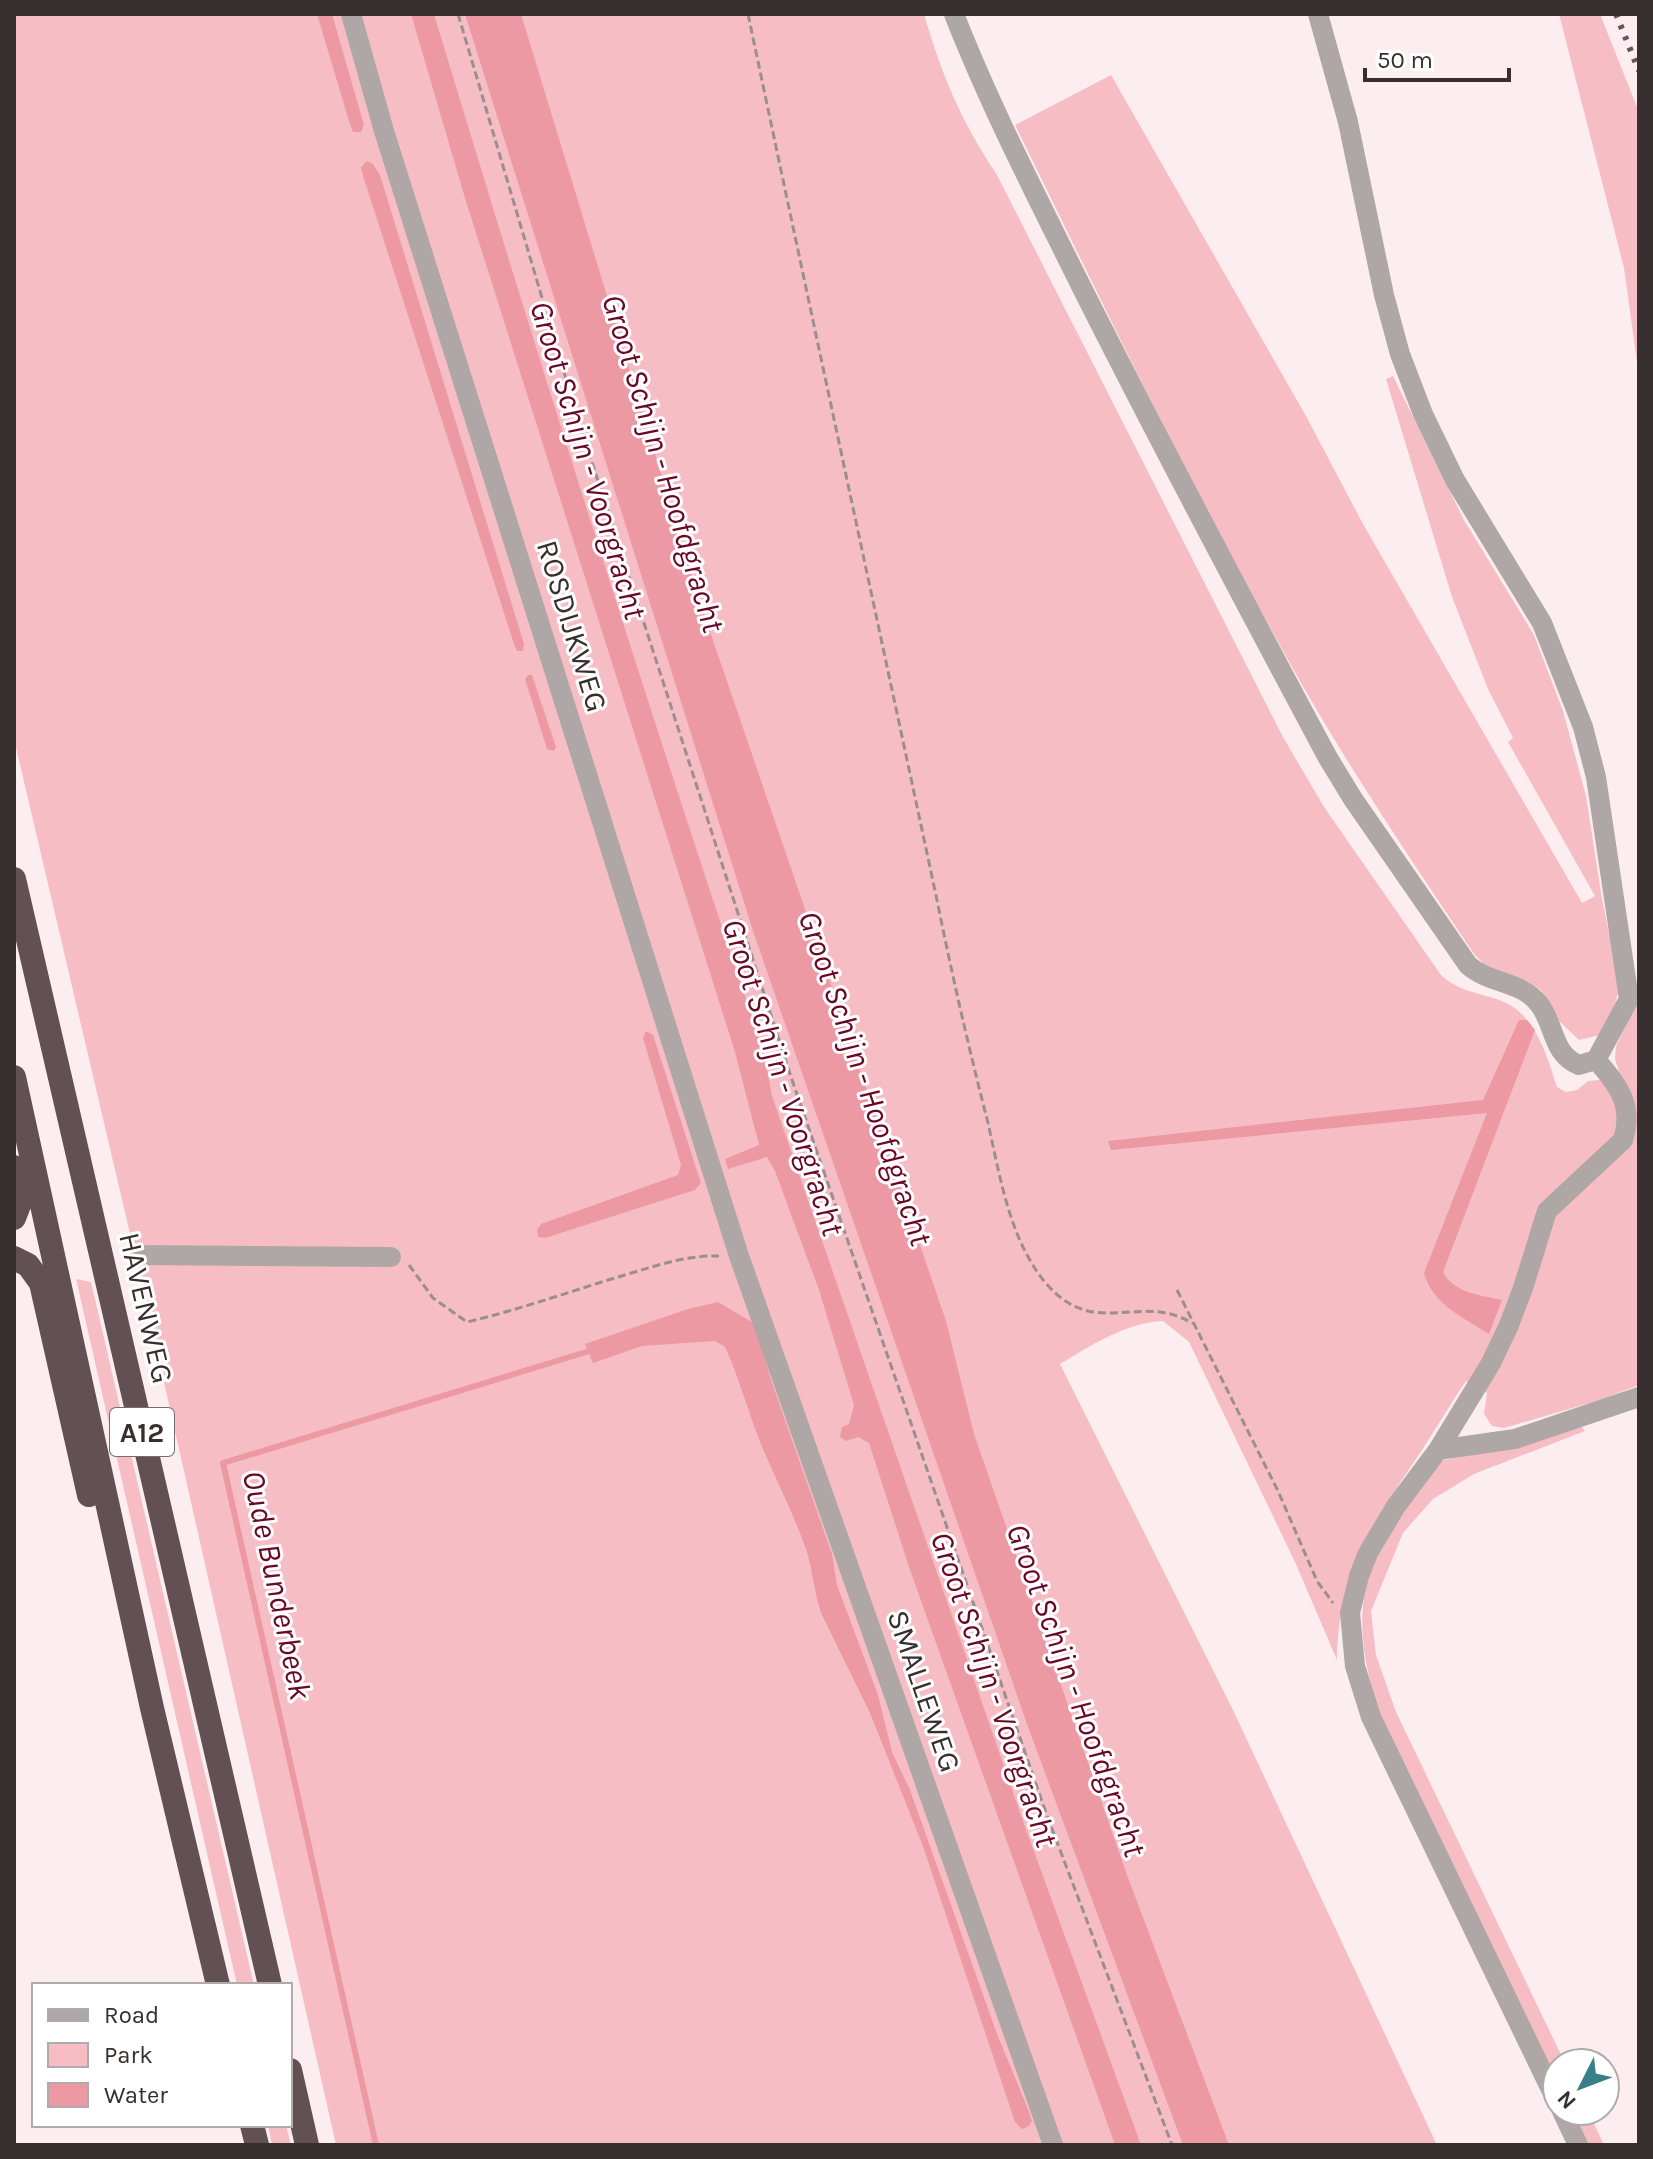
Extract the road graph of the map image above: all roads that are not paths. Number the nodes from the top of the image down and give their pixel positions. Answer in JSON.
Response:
{"nodes":[{"id":1,"x":351,"y":14,"type":"edge"},
{"id":2,"x":954,"y":14,"type":"edge"},
{"id":3,"x":1318,"y":14,"type":"edge"},
{"id":4,"x":14,"y":879,"type":"edge"},
{"id":5,"x":1596,"y":1060,"type":"junction"},
{"id":6,"x":14,"y":1077,"type":"edge"},
{"id":7,"x":14,"y":1167,"type":"edge"},
{"id":8,"x":14,"y":1218,"type":"edge"},
{"id":9,"x":139,"y":1255,"type":"dead end"},
{"id":10,"x":739,"y":1256,"type":"joint"},
{"id":11,"x":391,"y":1257,"type":"road end"},
{"id":12,"x":14,"y":1258,"type":"edge"},
{"id":13,"x":1639,"y":1397,"type":"edge"},
{"id":14,"x":1438,"y":1450,"type":"junction"},
{"id":15,"x":152,"y":1708,"type":"junction"},
{"id":16,"x":218,"y":1983,"type":"edge"},
{"id":17,"x":270,"y":1983,"type":"edge"},
{"id":18,"x":1541,"y":2069,"type":"edge"},
{"id":19,"x":292,"y":2079,"type":"edge"},
{"id":20,"x":307,"y":2145,"type":"edge"},
{"id":21,"x":1053,"y":2145,"type":"edge"}],
"edges":[{"from":1,"to":10,"type":"street","name":"ROSDIJKWEG"},
{"from":2,"to":5,"type":"street"},
{"from":3,"to":5,"type":"street"},
{"from":4,"to":17,"type":"highway","name":"HAVENWEG","number":"A12"},
{"from":5,"to":14,"type":"street"},
{"from":6,"to":15,"type":"highway","number":"A12"},
{"from":7,"to":8,"type":"highway"},
{"from":9,"to":11,"type":"street"},
{"from":10,"to":21,"type":"street","name":"SMALLEWEG"},
{"from":12,"to":15,"type":"highway"},
{"from":13,"to":14,"type":"street"},
{"from":14,"to":18,"type":"street"},
{"from":15,"to":16,"type":"highway","number":"A12"},
{"from":19,"to":20,"type":"highway"}]}
